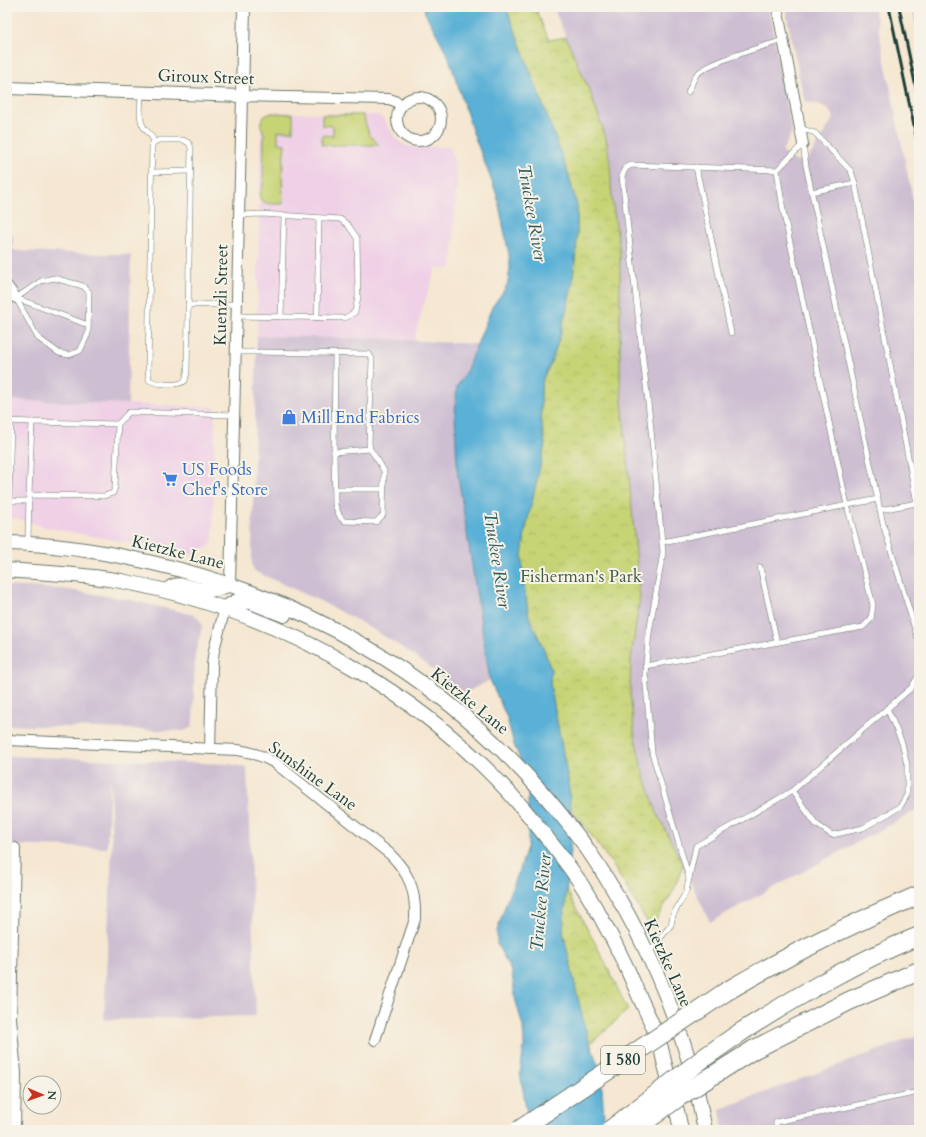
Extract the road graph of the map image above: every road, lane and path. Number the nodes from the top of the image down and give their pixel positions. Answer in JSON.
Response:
{"nodes":[{"id":1,"x":244,"y":7,"type":"edge"},
{"id":2,"x":777,"y":7,"type":"edge"},
{"id":3,"x":783,"y":40,"type":"junction"},
{"id":4,"x":7,"y":88,"type":"edge"},
{"id":5,"x":141,"y":92,"type":"junction"},
{"id":6,"x":688,"y":92,"type":"dead end"},
{"id":7,"x":242,"y":96,"type":"junction"},
{"id":8,"x":401,"y":106,"type":"junction"},
{"id":9,"x":800,"y":128,"type":"junction"},
{"id":10,"x":154,"y":142,"type":"junction"},
{"id":11,"x":803,"y":144,"type":"junction"},
{"id":12,"x":696,"y":167,"type":"junction"},
{"id":13,"x":777,"y":170,"type":"junction"},
{"id":14,"x":191,"y":171,"type":"junction"},
{"id":15,"x":152,"y":172,"type":"junction"},
{"id":16,"x":855,"y":183,"type":"junction"},
{"id":17,"x":811,"y":192,"type":"junction"},
{"id":18,"x":240,"y":215,"type":"junction"},
{"id":19,"x":284,"y":216,"type":"junction"},
{"id":20,"x":319,"y":218,"type":"junction"},
{"id":21,"x":7,"y":286,"type":"edge"},
{"id":22,"x":16,"y":298,"type":"junction"},
{"id":23,"x":188,"y":304,"type":"junction"},
{"id":24,"x":238,"y":304,"type":"junction"},
{"id":25,"x":237,"y":316,"type":"junction"},
{"id":26,"x":281,"y":317,"type":"junction"},
{"id":27,"x":317,"y":318,"type":"junction"},
{"id":28,"x":88,"y":325,"type":"junction"},
{"id":29,"x":731,"y":333,"type":"dead end"},
{"id":30,"x":236,"y":352,"type":"junction"},
{"id":31,"x":335,"y":354,"type":"junction"},
{"id":32,"x":235,"y":416,"type":"junction"},
{"id":33,"x":9,"y":421,"type":"edge"},
{"id":34,"x":32,"y":422,"type":"junction"},
{"id":35,"x":118,"y":424,"type":"junction"},
{"id":36,"x":9,"y":448,"type":"edge"},
{"id":37,"x":370,"y":449,"type":"junction"},
{"id":38,"x":334,"y":452,"type":"junction"},
{"id":39,"x":8,"y":464,"type":"edge"},
{"id":40,"x":8,"y":483,"type":"edge"},
{"id":41,"x":335,"y":489,"type":"junction"},
{"id":42,"x":383,"y":489,"type":"junction"},
{"id":43,"x":29,"y":495,"type":"junction"},
{"id":44,"x":878,"y":499,"type":"junction"},
{"id":45,"x":8,"y":501,"type":"edge"},
{"id":46,"x":29,"y":501,"type":"junction"},
{"id":47,"x":847,"y":505,"type":"junction"},
{"id":48,"x":880,"y":510,"type":"junction"},
{"id":49,"x":662,"y":542,"type":"junction"},
{"id":50,"x":7,"y":543,"type":"edge"},
{"id":51,"x":28,"y":543,"type":"junction"},
{"id":52,"x":760,"y":567,"type":"dead end"},
{"id":53,"x":7,"y":570,"type":"edge"},
{"id":54,"x":230,"y":584,"type":"junction"},
{"id":55,"x":168,"y":591,"type":"junction"},
{"id":56,"x":225,"y":608,"type":"junction"},
{"id":57,"x":300,"y":612,"type":"junction"},
{"id":58,"x":777,"y":642,"type":"junction"},
{"id":59,"x":919,"y":642,"type":"edge"},
{"id":60,"x":645,"y":666,"type":"junction"},
{"id":61,"x":919,"y":676,"type":"edge"},
{"id":62,"x":887,"y":708,"type":"junction"},
{"id":63,"x":7,"y":740,"type":"edge"},
{"id":64,"x":210,"y":748,"type":"junction"},
{"id":65,"x":792,"y":791,"type":"junction"},
{"id":66,"x":15,"y":848,"type":"dead end"},
{"id":67,"x":689,"y":878,"type":"junction"},
{"id":68,"x":919,"y":885,"type":"edge"},
{"id":69,"x":919,"y":896,"type":"edge"},
{"id":70,"x":841,"y":930,"type":"junction"},
{"id":71,"x":919,"y":936,"type":"edge"},
{"id":72,"x":647,"y":955,"type":"junction"},
{"id":73,"x":919,"y":971,"type":"edge"},
{"id":74,"x":375,"y":1040,"type":"dead end"},
{"id":75,"x":10,"y":1053,"type":"edge"},
{"id":76,"x":919,"y":1092,"type":"edge"},
{"id":77,"x":11,"y":1119,"type":"edge"},
{"id":78,"x":15,"y":1130,"type":"edge"},
{"id":79,"x":519,"y":1130,"type":"edge"},
{"id":80,"x":610,"y":1130,"type":"edge"},
{"id":81,"x":634,"y":1130,"type":"edge"},
{"id":82,"x":681,"y":1130,"type":"edge"},
{"id":83,"x":705,"y":1130,"type":"edge"},
{"id":84,"x":776,"y":1130,"type":"edge"}],
"edges":[{"from":1,"to":7,"type":"street","name":"Kuenzli Street"},
{"from":2,"to":3,"type":"street"},
{"from":3,"to":6,"type":"lane"},
{"from":3,"to":9,"type":"street"},
{"from":4,"to":5,"type":"street","name":"Giroux Street"},
{"from":5,"to":7,"type":"street","name":"Giroux Street"},
{"from":5,"to":10,"type":"lane"},
{"from":7,"to":8,"type":"street","name":"Giroux Street"},
{"from":7,"to":18,"type":"street","name":"Kuenzli Street"},
{"from":8,"to":8,"type":"street"},
{"from":9,"to":11,"type":"street"},
{"from":9,"to":16,"type":"lane"},
{"from":10,"to":14,"type":"lane"},
{"from":10,"to":15,"type":"lane"},
{"from":11,"to":13,"type":"lane"},
{"from":11,"to":17,"type":"lane"},
{"from":12,"to":13,"type":"lane"},
{"from":12,"to":29,"type":"lane"},
{"from":12,"to":49,"type":"lane"},
{"from":13,"to":47,"type":"lane"},
{"from":14,"to":15,"type":"lane"},
{"from":14,"to":23,"type":"lane"},
{"from":15,"to":23,"type":"lane"},
{"from":16,"to":17,"type":"lane"},
{"from":16,"to":48,"type":"lane"},
{"from":17,"to":44,"type":"lane"},
{"from":18,"to":19,"type":"lane"},
{"from":18,"to":24,"type":"street","name":"Kuenzli Street"},
{"from":19,"to":20,"type":"lane"},
{"from":19,"to":26,"type":"lane"},
{"from":20,"to":27,"type":"lane"},
{"from":20,"to":27,"type":"lane"},
{"from":21,"to":22,"type":"street"},
{"from":22,"to":28,"type":"lane"},
{"from":22,"to":28,"type":"lane"},
{"from":22,"to":28,"type":"lane"},
{"from":23,"to":24,"type":"lane"},
{"from":24,"to":25,"type":"street","name":"Kuenzli Street"},
{"from":25,"to":26,"type":"lane"},
{"from":25,"to":30,"type":"street","name":"Kuenzli Street"},
{"from":26,"to":27,"type":"lane"},
{"from":30,"to":31,"type":"lane"},
{"from":30,"to":32,"type":"street","name":"Kuenzli Street"},
{"from":31,"to":37,"type":"lane"},
{"from":31,"to":38,"type":"lane"},
{"from":32,"to":35,"type":"lane"},
{"from":32,"to":54,"type":"street","name":"Kuenzli Street"},
{"from":33,"to":34,"type":"lane"},
{"from":33,"to":36,"type":"lane"},
{"from":34,"to":35,"type":"lane"},
{"from":34,"to":43,"type":"lane"},
{"from":35,"to":43,"type":"lane"},
{"from":36,"to":39,"type":"lane"},
{"from":37,"to":38,"type":"lane"},
{"from":37,"to":42,"type":"lane"},
{"from":38,"to":41,"type":"lane"},
{"from":39,"to":40,"type":"lane"},
{"from":40,"to":45,"type":"lane"},
{"from":41,"to":42,"type":"lane"},
{"from":41,"to":42,"type":"lane"},
{"from":43,"to":46,"type":"lane"},
{"from":44,"to":47,"type":"lane"},
{"from":44,"to":48,"type":"lane"},
{"from":45,"to":46,"type":"lane"},
{"from":46,"to":51,"type":"lane"},
{"from":47,"to":49,"type":"lane"},
{"from":47,"to":58,"type":"lane"},
{"from":48,"to":59,"type":"lane"},
{"from":49,"to":60,"type":"lane"},
{"from":50,"to":51,"type":"main road","name":"Kietzke Lane"},
{"from":51,"to":54,"type":"main road","name":"Kietzke Lane"},
{"from":52,"to":58,"type":"lane"},
{"from":53,"to":55,"type":"main road"},
{"from":54,"to":55,"type":"main road"},
{"from":54,"to":57,"type":"main road","name":"Kietzke Lane"},
{"from":55,"to":56,"type":"main road"},
{"from":56,"to":57,"type":"main road"},
{"from":56,"to":64,"type":"street"},
{"from":56,"to":82,"type":"main road"},
{"from":57,"to":72,"type":"main road","name":"Kietzke Lane"},
{"from":58,"to":60,"type":"lane"},
{"from":60,"to":67,"type":"lane"},
{"from":61,"to":62,"type":"lane"},
{"from":62,"to":65,"type":"lane"},
{"from":62,"to":65,"type":"lane"},
{"from":63,"to":64,"type":"street","name":"Sunshine Lane"},
{"from":64,"to":74,"type":"street","name":"Sunshine Lane"},
{"from":65,"to":67,"type":"lane"},
{"from":66,"to":75,"type":"street"},
{"from":67,"to":72,"type":"lane"},
{"from":68,"to":70,"type":"highway"},
{"from":69,"to":70,"type":"highway","number":"I 580"},
{"from":70,"to":79,"type":"highway","number":"I 580","bridge":true},
{"from":71,"to":80,"type":"highway","number":"I 580","bridge":true},
{"from":72,"to":83,"type":"main road","name":"Kietzke Lane"},
{"from":73,"to":81,"type":"highway","bridge":true},
{"from":75,"to":77,"type":"street"},
{"from":76,"to":84,"type":"lane"},
{"from":77,"to":78,"type":"street"}]}
